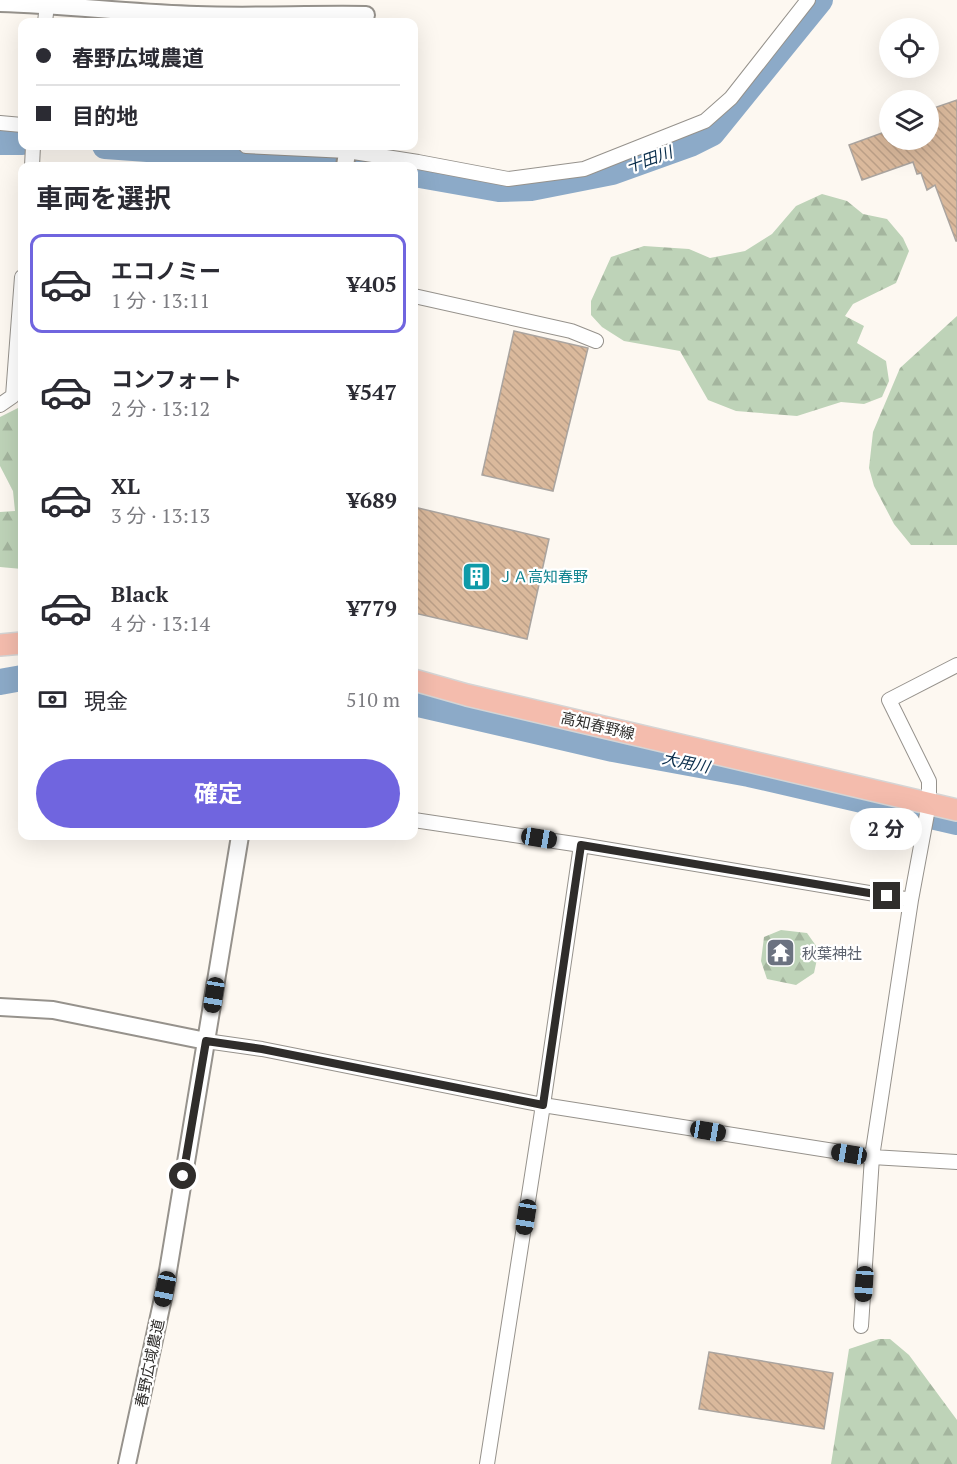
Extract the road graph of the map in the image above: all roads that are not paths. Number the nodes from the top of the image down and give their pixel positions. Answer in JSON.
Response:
{"nodes":[{"id":1,"x":808,"y":0,"type":"edge"},
{"id":2,"x":0,"y":3,"type":"edge"},
{"id":3,"x":47,"y":4,"type":"junction"},
{"id":4,"x":367,"y":13,"type":"edge"},
{"id":5,"x":45,"y":18,"type":"edge"},
{"id":6,"x":0,"y":123,"type":"edge"},
{"id":7,"x":18,"y":125,"type":"edge"},
{"id":8,"x":290,"y":150,"type":"edge"},
{"id":9,"x":346,"y":155,"type":"edge"},
{"id":10,"x":418,"y":297,"type":"edge"},
{"id":11,"x":18,"y":330,"type":"edge"},
{"id":12,"x":596,"y":341,"type":"dead end"},
{"id":13,"x":0,"y":405,"type":"edge"},
{"id":14,"x":18,"y":643,"type":"edge"},
{"id":15,"x":0,"y":645,"type":"edge"},
{"id":16,"x":957,"y":665,"type":"edge"},
{"id":17,"x":418,"y":681,"type":"edge"},
{"id":18,"x":929,"y":807,"type":"junction"},
{"id":19,"x":957,"y":810,"type":"edge"},
{"id":20,"x":418,"y":821,"type":"edge"},
{"id":21,"x":239,"y":840,"type":"edge"},
{"id":22,"x":581,"y":845,"type":"junction"},
{"id":23,"x":911,"y":900,"type":"junction"},
{"id":24,"x":0,"y":1007,"type":"edge"},
{"id":25,"x":206,"y":1041,"type":"junction"},
{"id":26,"x":543,"y":1105,"type":"junction"},
{"id":27,"x":872,"y":1157,"type":"junction"},
{"id":28,"x":957,"y":1162,"type":"edge"},
{"id":29,"x":861,"y":1326,"type":"dead end"},
{"id":30,"x":127,"y":1464,"type":"edge"},
{"id":31,"x":487,"y":1464,"type":"edge"}],
"edges":[{"from":1,"to":9,"type":"street"},
{"from":2,"to":3,"type":"street"},
{"from":3,"to":4,"type":"street"},
{"from":3,"to":5,"type":"street"},
{"from":6,"to":7,"type":"street"},
{"from":8,"to":9,"type":"street"},
{"from":10,"to":12,"type":"street"},
{"from":11,"to":13,"type":"street"},
{"from":14,"to":15,"type":"main road"},
{"from":16,"to":18,"type":"street"},
{"from":17,"to":18,"type":"main road","name":"高知春野線"},
{"from":18,"to":19,"type":"main road","name":"高知春野線"},
{"from":18,"to":23,"type":"street"},
{"from":20,"to":22,"type":"street"},
{"from":21,"to":25,"type":"street","name":"春野広域農道"},
{"from":22,"to":23,"type":"street"},
{"from":22,"to":26,"type":"street"},
{"from":23,"to":27,"type":"street"},
{"from":24,"to":25,"type":"street"},
{"from":25,"to":26,"type":"street"},
{"from":25,"to":30,"type":"street","name":"春野広域農道"},
{"from":26,"to":27,"type":"street"},
{"from":26,"to":31,"type":"street"},
{"from":27,"to":28,"type":"street"},
{"from":27,"to":29,"type":"street"}]}
